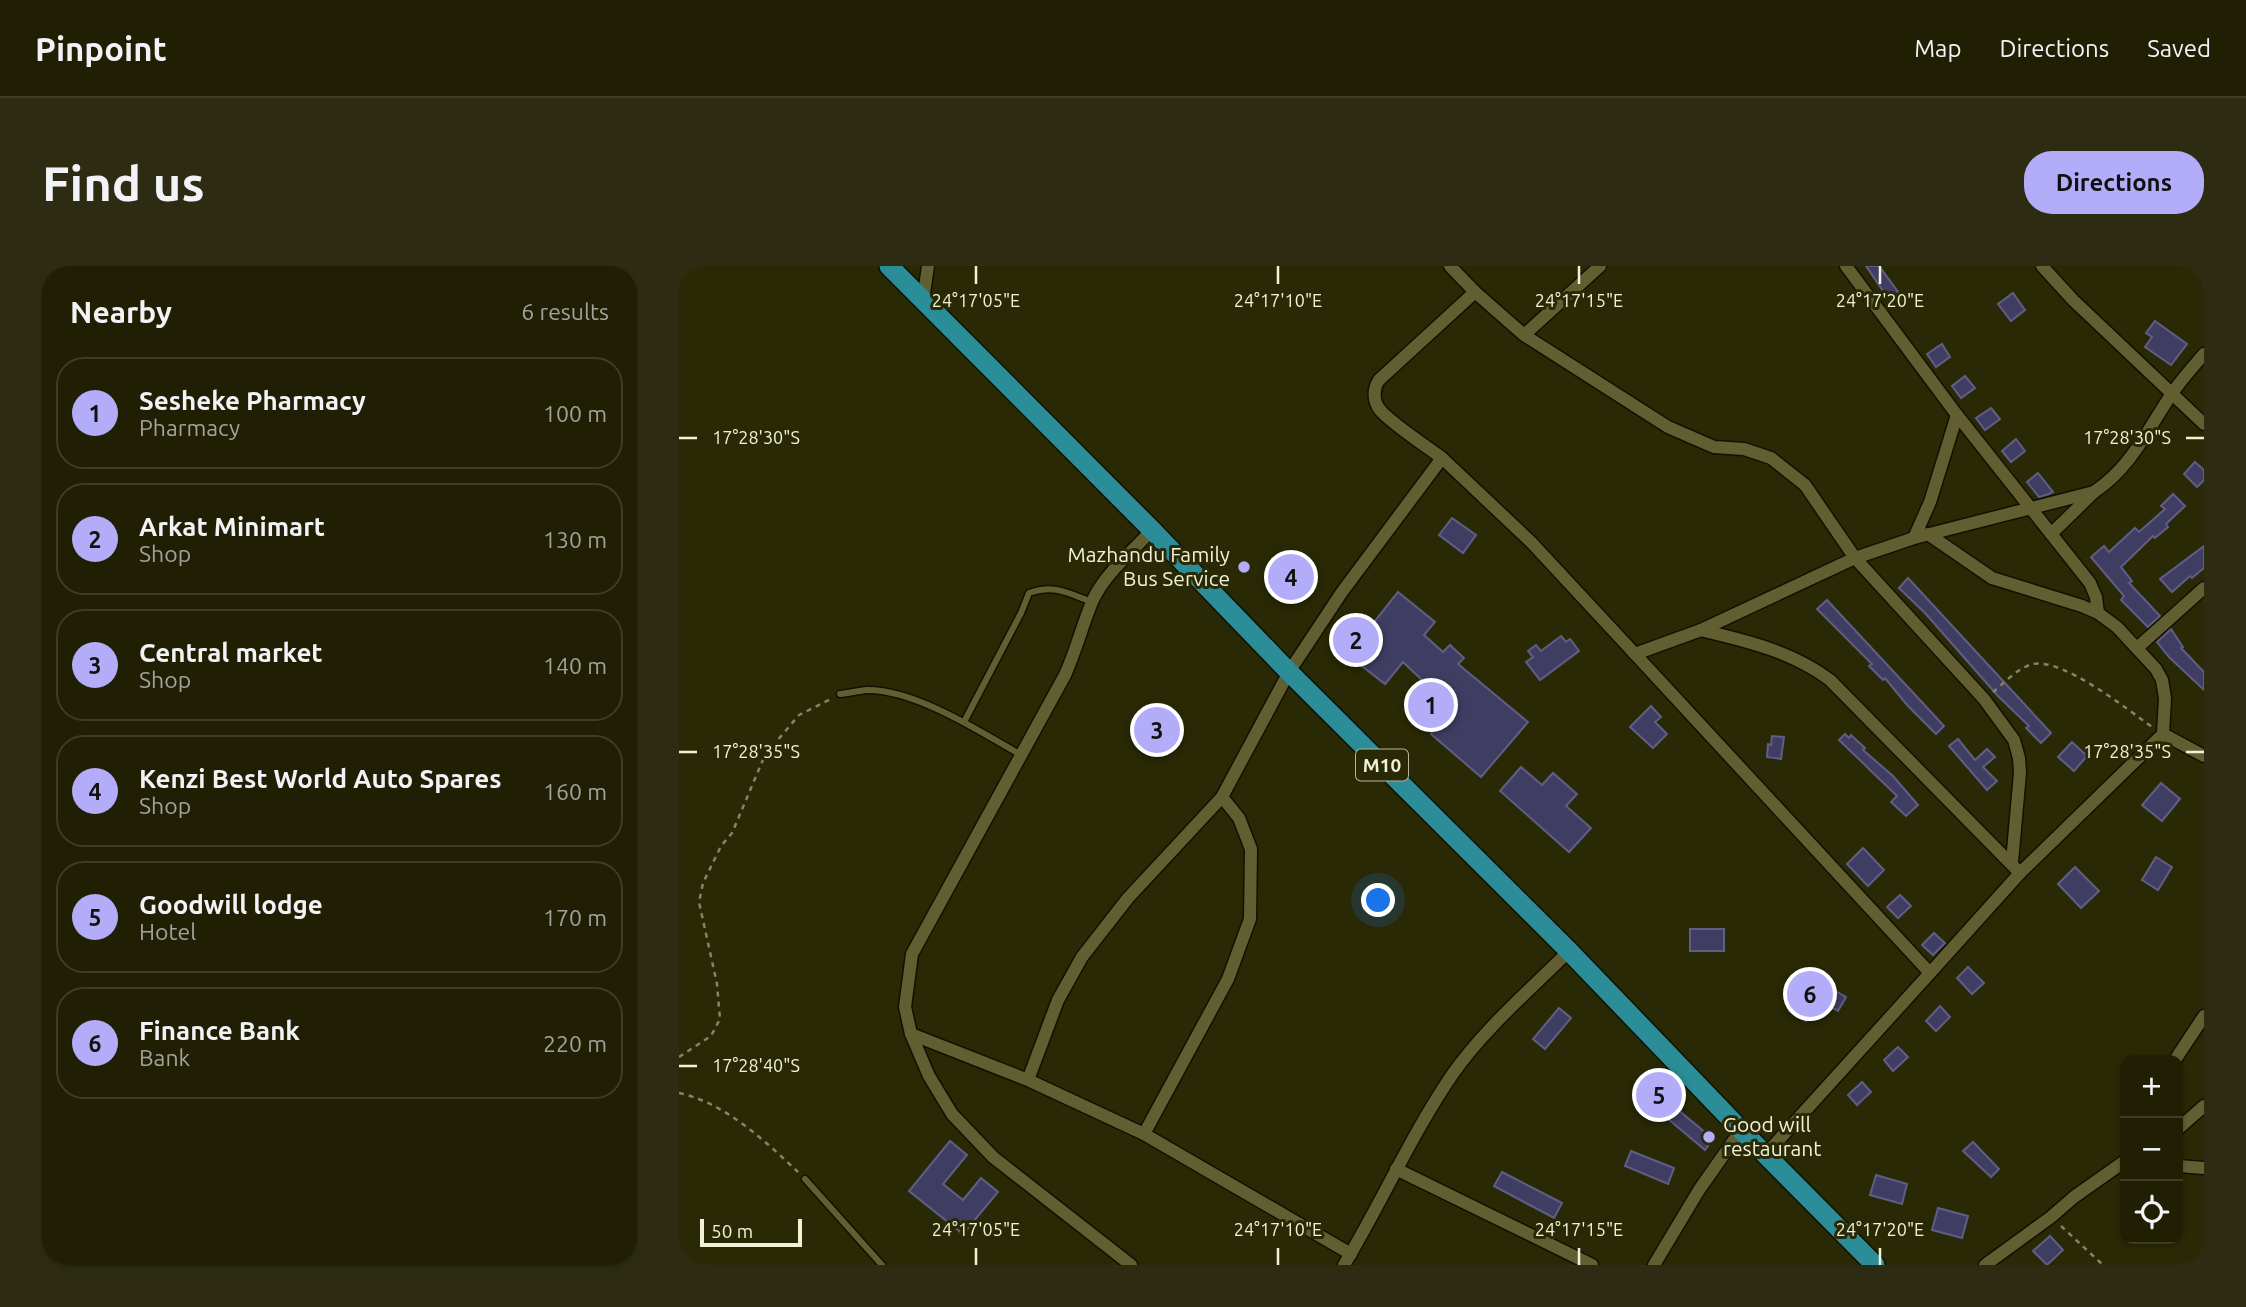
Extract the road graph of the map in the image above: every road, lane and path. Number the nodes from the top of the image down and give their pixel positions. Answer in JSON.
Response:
{"nodes":[{"id":1,"x":889,"y":266,"type":"edge"},
{"id":2,"x":928,"y":266,"type":"edge"},
{"id":3,"x":1450,"y":266,"type":"edge"},
{"id":4,"x":1600,"y":266,"type":"edge"},
{"id":5,"x":1846,"y":266,"type":"edge"},
{"id":6,"x":2042,"y":266,"type":"edge"},
{"id":7,"x":1475,"y":292,"type":"junction"},
{"id":8,"x":923,"y":301,"type":"junction"},
{"id":9,"x":1524,"y":335,"type":"junction"},
{"id":10,"x":2204,"y":354,"type":"edge"},
{"id":11,"x":2172,"y":394,"type":"junction"},
{"id":12,"x":1957,"y":415,"type":"junction"},
{"id":13,"x":2204,"y":424,"type":"edge"},
{"id":14,"x":1442,"y":458,"type":"junction"},
{"id":15,"x":2094,"y":492,"type":"junction"},
{"id":16,"x":2031,"y":506,"type":"junction"},
{"id":17,"x":1152,"y":530,"type":"junction"},
{"id":18,"x":1928,"y":534,"type":"junction"},
{"id":19,"x":2051,"y":534,"type":"junction"},
{"id":20,"x":1913,"y":538,"type":"junction"},
{"id":21,"x":1855,"y":558,"type":"junction"},
{"id":22,"x":2204,"y":588,"type":"edge"},
{"id":23,"x":1092,"y":602,"type":"junction"},
{"id":24,"x":2098,"y":613,"type":"junction"},
{"id":25,"x":1701,"y":630,"type":"junction"},
{"id":26,"x":2137,"y":648,"type":"junction"},
{"id":27,"x":1635,"y":654,"type":"junction"},
{"id":28,"x":1289,"y":672,"type":"junction"},
{"id":29,"x":840,"y":694,"type":"joint"},
{"id":30,"x":1984,"y":699,"type":"junction"},
{"id":31,"x":964,"y":722,"type":"junction"},
{"id":32,"x":2163,"y":734,"type":"junction"},
{"id":33,"x":1021,"y":755,"type":"junction"},
{"id":34,"x":2204,"y":757,"type":"edge"},
{"id":35,"x":1222,"y":797,"type":"junction"},
{"id":36,"x":2012,"y":862,"type":"junction"},
{"id":37,"x":2021,"y":873,"type":"junction"},
{"id":38,"x":1569,"y":951,"type":"junction"},
{"id":39,"x":1930,"y":973,"type":"junction"},
{"id":40,"x":2204,"y":1016,"type":"edge"},
{"id":41,"x":911,"y":1034,"type":"junction"},
{"id":42,"x":2178,"y":1055,"type":"edge"},
{"id":43,"x":679,"y":1057,"type":"edge"},
{"id":44,"x":1028,"y":1080,"type":"junction"},
{"id":45,"x":679,"y":1093,"type":"edge"},
{"id":46,"x":2204,"y":1106,"type":"edge"},
{"id":47,"x":2183,"y":1124,"type":"edge"},
{"id":48,"x":1741,"y":1130,"type":"junction"},
{"id":49,"x":1144,"y":1134,"type":"junction"},
{"id":50,"x":1766,"y":1154,"type":"junction"},
{"id":51,"x":2120,"y":1166,"type":"edge"},
{"id":52,"x":2183,"y":1166,"type":"edge"},
{"id":53,"x":2204,"y":1168,"type":"edge"},
{"id":54,"x":1396,"y":1169,"type":"junction"},
{"id":55,"x":805,"y":1179,"type":"joint"},
{"id":56,"x":2051,"y":1217,"type":"junction"},
{"id":57,"x":1348,"y":1259,"type":"edge"},
{"id":58,"x":882,"y":1265,"type":"edge"},
{"id":59,"x":1131,"y":1265,"type":"edge"},
{"id":60,"x":1592,"y":1265,"type":"edge"},
{"id":61,"x":1654,"y":1265,"type":"edge"},
{"id":62,"x":1875,"y":1265,"type":"edge"},
{"id":63,"x":1985,"y":1265,"type":"edge"},
{"id":64,"x":2103,"y":1265,"type":"edge"}],
"edges":[{"from":1,"to":8,"type":"main road","number":"M10"},
{"from":2,"to":8,"type":"street"},
{"from":3,"to":7,"type":"street"},
{"from":4,"to":9,"type":"street"},
{"from":5,"to":12,"type":"street"},
{"from":6,"to":11,"type":"street"},
{"from":7,"to":9,"type":"street"},
{"from":7,"to":14,"type":"street"},
{"from":8,"to":17,"type":"main road","number":"M10"},
{"from":9,"to":21,"type":"street"},
{"from":10,"to":11,"type":"street"},
{"from":11,"to":13,"type":"street"},
{"from":11,"to":15,"type":"street"},
{"from":12,"to":16,"type":"street"},
{"from":12,"to":20,"type":"street"},
{"from":14,"to":27,"type":"street"},
{"from":14,"to":28,"type":"street"},
{"from":15,"to":16,"type":"street"},
{"from":15,"to":19,"type":"street"},
{"from":16,"to":18,"type":"street"},
{"from":16,"to":19,"type":"street"},
{"from":17,"to":23,"type":"street"},
{"from":17,"to":28,"type":"main road","number":"M10"},
{"from":18,"to":20,"type":"street"},
{"from":18,"to":24,"type":"street"},
{"from":19,"to":24,"type":"street"},
{"from":20,"to":21,"type":"street"},
{"from":21,"to":25,"type":"street"},
{"from":21,"to":30,"type":"street"},
{"from":22,"to":26,"type":"street"},
{"from":23,"to":31,"type":"lane"},
{"from":23,"to":33,"type":"street"},
{"from":24,"to":26,"type":"street"},
{"from":25,"to":27,"type":"street"},
{"from":25,"to":36,"type":"street"},
{"from":26,"to":32,"type":"street"},
{"from":27,"to":39,"type":"street"},
{"from":28,"to":35,"type":"street"},
{"from":28,"to":38,"type":"main road","number":"M10"},
{"from":29,"to":31,"type":"lane"},
{"from":29,"to":43,"type":"path"},
{"from":30,"to":32,"type":"path"},
{"from":30,"to":36,"type":"street"},
{"from":31,"to":33,"type":"lane"},
{"from":32,"to":34,"type":"street"},
{"from":32,"to":37,"type":"street"},
{"from":33,"to":41,"type":"street"},
{"from":35,"to":44,"type":"street"},
{"from":35,"to":49,"type":"street"},
{"from":36,"to":37,"type":"street"},
{"from":37,"to":39,"type":"street"},
{"from":38,"to":48,"type":"main road","number":"M10"},
{"from":38,"to":54,"type":"street"},
{"from":39,"to":50,"type":"street"},
{"from":40,"to":42,"type":"street"},
{"from":41,"to":44,"type":"street"},
{"from":41,"to":59,"type":"street"},
{"from":44,"to":49,"type":"street"},
{"from":45,"to":55,"type":"path"},
{"from":46,"to":47,"type":"street"},
{"from":48,"to":50,"type":"main road","number":"M10"},
{"from":48,"to":61,"type":"street"},
{"from":49,"to":57,"type":"street"},
{"from":50,"to":62,"type":"main road","number":"M10"},
{"from":51,"to":56,"type":"street"},
{"from":52,"to":53,"type":"street"},
{"from":54,"to":57,"type":"street"},
{"from":54,"to":60,"type":"street"},
{"from":55,"to":58,"type":"lane"},
{"from":56,"to":63,"type":"street"},
{"from":56,"to":64,"type":"path"}]}
